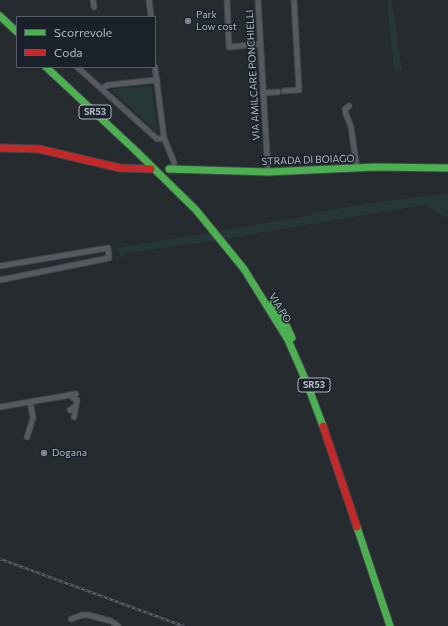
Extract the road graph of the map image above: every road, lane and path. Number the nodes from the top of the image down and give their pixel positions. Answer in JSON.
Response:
{"nodes":[{"id":1,"x":92,"y":0,"type":"edge"},
{"id":2,"x":149,"y":0,"type":"edge"},
{"id":3,"x":227,"y":0,"type":"edge"},
{"id":4,"x":258,"y":0,"type":"edge"},
{"id":5,"x":294,"y":0,"type":"edge"},
{"id":6,"x":94,"y":7,"type":"dead end"},
{"id":7,"x":0,"y":16,"type":"edge"},
{"id":8,"x":151,"y":16,"type":"edge"},
{"id":9,"x":0,"y":23,"type":"edge"},
{"id":10,"x":16,"y":31,"type":"edge"},
{"id":11,"x":16,"y":38,"type":"edge"},
{"id":12,"x":260,"y":44,"type":"junction"},
{"id":13,"x":47,"y":68,"type":"edge"},
{"id":14,"x":55,"y":68,"type":"edge"},
{"id":15,"x":78,"y":68,"type":"edge"},
{"id":16,"x":155,"y":68,"type":"edge"},
{"id":17,"x":157,"y":80,"type":"junction"},
{"id":18,"x":101,"y":89,"type":"junction"},
{"id":19,"x":284,"y":91,"type":"dead end"},
{"id":20,"x":278,"y":92,"type":"dead end"},
{"id":21,"x":263,"y":93,"type":"junction"},
{"id":22,"x":349,"y":106,"type":"dead end"},
{"id":23,"x":164,"y":138,"type":"junction"},
{"id":24,"x":0,"y":148,"type":"edge"},
{"id":25,"x":357,"y":168,"type":"junction"},
{"id":26,"x":448,"y":168,"type":"edge"},
{"id":27,"x":151,"y":169,"type":"dead end"},
{"id":28,"x":171,"y":169,"type":"joint"},
{"id":29,"x":268,"y":172,"type":"junction"},
{"id":30,"x":0,"y":266,"type":"edge"},
{"id":31,"x":0,"y":280,"type":"edge"},
{"id":32,"x":76,"y":394,"type":"dead end"},
{"id":33,"x":69,"y":395,"type":"junction"},
{"id":34,"x":30,"y":402,"type":"junction"},
{"id":35,"x":76,"y":406,"type":"junction"},
{"id":36,"x":0,"y":407,"type":"edge"},
{"id":37,"x":70,"y":410,"type":"dead end"},
{"id":38,"x":74,"y":417,"type":"dead end"},
{"id":39,"x":27,"y":437,"type":"dead end"},
{"id":40,"x":71,"y":619,"type":"dead end"},
{"id":41,"x":118,"y":626,"type":"edge"},
{"id":42,"x":390,"y":626,"type":"edge"},
{"id":43,"x":396,"y":626,"type":"edge"}],
"edges":[{"from":1,"to":6,"type":"street"},
{"from":2,"to":8,"type":"street"},
{"from":3,"to":12,"type":"street"},
{"from":4,"to":12,"type":"street","name":"VIA AMILCARE PONCHIELLI"},
{"from":5,"to":19,"type":"street"},
{"from":7,"to":10,"type":"main road"},
{"from":9,"to":11,"type":"main road"},
{"from":12,"to":21,"type":"street","name":"VIA AMILCARE PONCHIELLI"},
{"from":13,"to":42,"type":"main road","name":"VIA PO","number":"SR53"},
{"from":14,"to":43,"type":"main road","name":"VIA PO","number":"SR53"},
{"from":15,"to":18,"type":"street"},
{"from":16,"to":17,"type":"street"},
{"from":17,"to":18,"type":"street"},
{"from":17,"to":23,"type":"street"},
{"from":18,"to":23,"type":"street"},
{"from":20,"to":21,"type":"street"},
{"from":21,"to":29,"type":"street","name":"VIA AMILCARE PONCHIELLI"},
{"from":22,"to":25,"type":"street"},
{"from":23,"to":28,"type":"street"},
{"from":24,"to":27,"type":"main road"},
{"from":25,"to":26,"type":"main road","name":"STRADA DI BOIAGO"},
{"from":25,"to":29,"type":"main road","name":"STRADA DI BOIAGO"},
{"from":28,"to":29,"type":"main road","name":"STRADA DI BOIAGO"},
{"from":30,"to":31,"type":"street"},
{"from":32,"to":33,"type":"street"},
{"from":33,"to":34,"type":"street"},
{"from":33,"to":35,"type":"street"},
{"from":34,"to":36,"type":"street"},
{"from":34,"to":39,"type":"street"},
{"from":35,"to":37,"type":"street"},
{"from":35,"to":38,"type":"street"},
{"from":40,"to":41,"type":"street"}]}
